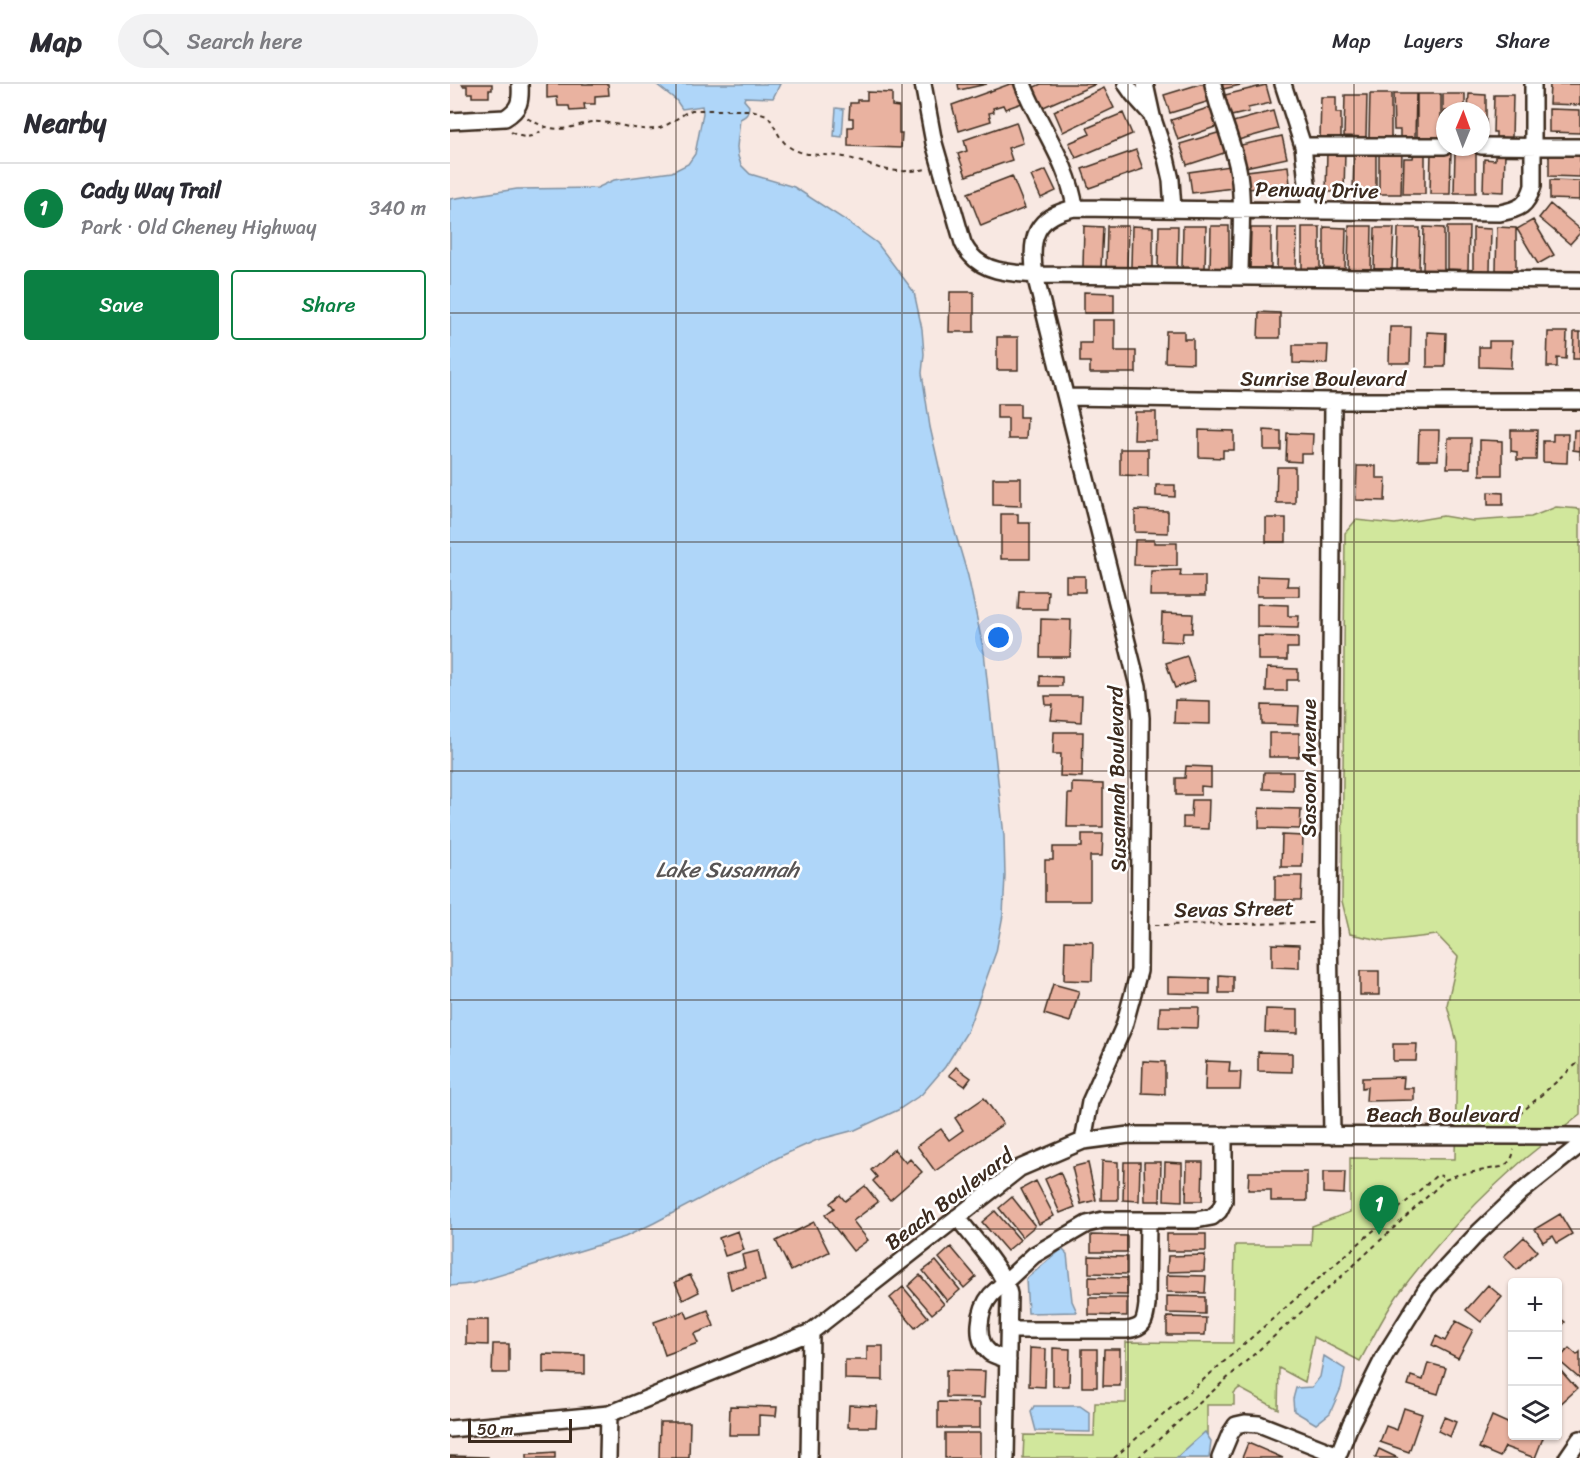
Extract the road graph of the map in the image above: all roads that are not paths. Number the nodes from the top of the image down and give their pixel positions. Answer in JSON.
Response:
{"nodes":[{"id":1,"x":520,"y":84,"type":"edge"},
{"id":2,"x":924,"y":84,"type":"edge"},
{"id":3,"x":1023,"y":84,"type":"edge"},
{"id":4,"x":1126,"y":84,"type":"edge"},
{"id":5,"x":1145,"y":84,"type":"edge"},
{"id":6,"x":1213,"y":84,"type":"edge"},
{"id":7,"x":1283,"y":84,"type":"edge"},
{"id":8,"x":1533,"y":84,"type":"edge"},
{"id":9,"x":1152,"y":116,"type":"junction"},
{"id":10,"x":450,"y":122,"type":"edge"},
{"id":11,"x":1303,"y":146,"type":"junction"},
{"id":12,"x":1436,"y":146,"type":"edge"},
{"id":13,"x":1490,"y":146,"type":"edge"},
{"id":14,"x":1533,"y":147,"type":"junction"},
{"id":15,"x":1580,"y":147,"type":"edge"},
{"id":16,"x":1075,"y":208,"type":"junction"},
{"id":17,"x":1173,"y":209,"type":"junction"},
{"id":18,"x":1241,"y":210,"type":"junction"},
{"id":19,"x":1310,"y":211,"type":"junction"},
{"id":20,"x":1035,"y":274,"type":"junction"},
{"id":21,"x":1240,"y":277,"type":"junction"},
{"id":22,"x":1580,"y":279,"type":"edge"},
{"id":23,"x":1066,"y":397,"type":"junction"},
{"id":24,"x":1333,"y":401,"type":"junction"},
{"id":25,"x":1580,"y":401,"type":"edge"},
{"id":26,"x":1224,"y":1136,"type":"junction"},
{"id":27,"x":1332,"y":1136,"type":"junction"},
{"id":28,"x":1580,"y":1136,"type":"edge"},
{"id":29,"x":1083,"y":1142,"type":"junction"},
{"id":30,"x":1580,"y":1145,"type":"edge"},
{"id":31,"x":957,"y":1217,"type":"junction"},
{"id":32,"x":1148,"y":1220,"type":"junction"},
{"id":33,"x":1005,"y":1282,"type":"junction"},
{"id":34,"x":1009,"y":1330,"type":"junction"},
{"id":35,"x":811,"y":1332,"type":"junction"},
{"id":36,"x":1008,"y":1360,"type":"junction"},
{"id":37,"x":609,"y":1414,"type":"junction"},
{"id":38,"x":450,"y":1430,"type":"edge"},
{"id":39,"x":1580,"y":1439,"type":"edge"},
{"id":40,"x":1337,"y":1457,"type":"edge"},
{"id":41,"x":608,"y":1458,"type":"edge"},
{"id":42,"x":808,"y":1458,"type":"edge"},
{"id":43,"x":1006,"y":1458,"type":"edge"},
{"id":44,"x":1220,"y":1458,"type":"edge"},
{"id":45,"x":1568,"y":1458,"type":"edge"}],
"edges":[{"from":1,"to":10,"type":"street"},
{"from":2,"to":20,"type":"street"},
{"from":3,"to":16,"type":"street"},
{"from":4,"to":9,"type":"street"},
{"from":5,"to":9,"type":"street"},
{"from":6,"to":18,"type":"street"},
{"from":7,"to":11,"type":"street"},
{"from":8,"to":14,"type":"street","name":"Penway Drive"},
{"from":9,"to":17,"type":"street"},
{"from":11,"to":12,"type":"street"},
{"from":11,"to":19,"type":"street"},
{"from":13,"to":14,"type":"street"},
{"from":14,"to":15,"type":"street"},
{"from":14,"to":19,"type":"street","name":"Penway Drive"},
{"from":16,"to":17,"type":"street","name":"Penway Drive"},
{"from":16,"to":20,"type":"street","name":"Penway Drive"},
{"from":17,"to":18,"type":"street","name":"Penway Drive"},
{"from":18,"to":19,"type":"street","name":"Penway Drive"},
{"from":18,"to":21,"type":"street"},
{"from":20,"to":21,"type":"street"},
{"from":20,"to":23,"type":"street","name":"Susannah Boulevard"},
{"from":21,"to":22,"type":"street"},
{"from":23,"to":24,"type":"street","name":"Sunrise Boulevard"},
{"from":23,"to":29,"type":"street","name":"Susannah Boulevard"},
{"from":24,"to":25,"type":"street","name":"Sunrise Boulevard"},
{"from":24,"to":27,"type":"street","name":"Sasoon Avenue"},
{"from":26,"to":27,"type":"street","name":"Beach Boulevard"},
{"from":26,"to":29,"type":"street","name":"Beach Boulevard"},
{"from":26,"to":32,"type":"street"},
{"from":27,"to":28,"type":"street","name":"Beach Boulevard"},
{"from":29,"to":31,"type":"street","name":"Beach Boulevard"},
{"from":30,"to":40,"type":"street"},
{"from":31,"to":33,"type":"street"},
{"from":31,"to":35,"type":"street","name":"Beach Boulevard"},
{"from":32,"to":33,"type":"street"},
{"from":32,"to":34,"type":"street"},
{"from":33,"to":34,"type":"street"},
{"from":33,"to":36,"type":"street"},
{"from":34,"to":36,"type":"street"},
{"from":35,"to":37,"type":"street","name":"Beach Boulevard"},
{"from":35,"to":42,"type":"street"},
{"from":36,"to":43,"type":"street"},
{"from":37,"to":38,"type":"street","name":"Beach Boulevard"},
{"from":37,"to":41,"type":"street"},
{"from":39,"to":45,"type":"street"},
{"from":40,"to":44,"type":"street"}]}
